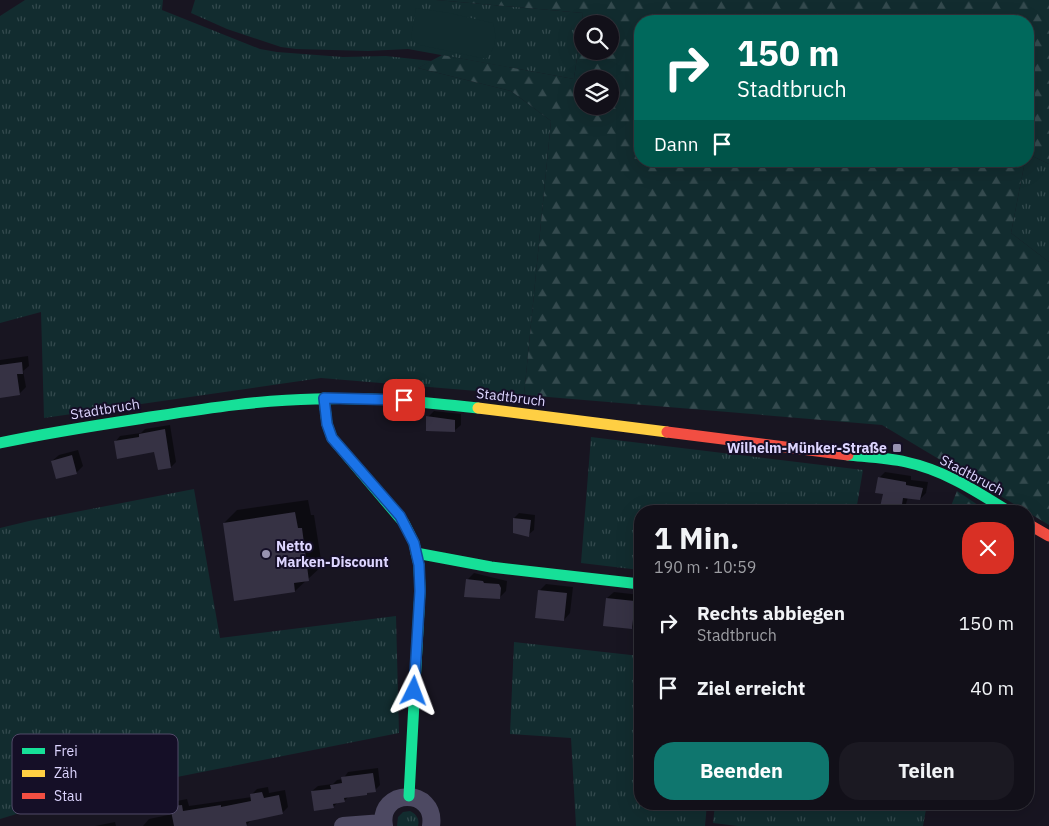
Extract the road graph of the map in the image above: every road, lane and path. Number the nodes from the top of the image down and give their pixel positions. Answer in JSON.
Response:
{"nodes":[{"id":1,"x":324,"y":398,"type":"junction"},
{"id":2,"x":0,"y":443,"type":"edge"},
{"id":3,"x":998,"y":505,"type":"edge"},
{"id":4,"x":1034,"y":527,"type":"edge"},
{"id":5,"x":1049,"y":536,"type":"edge"},
{"id":6,"x":416,"y":553,"type":"junction"},
{"id":7,"x":634,"y":583,"type":"edge"},
{"id":8,"x":409,"y":796,"type":"junction"},
{"id":9,"x":384,"y":825,"type":"edge"},
{"id":10,"x":343,"y":826,"type":"edge"},
{"id":11,"x":431,"y":826,"type":"edge"}],
"edges":[{"from":1,"to":2,"type":"street","name":"Stadtbruch"},
{"from":1,"to":3,"type":"street","name":"Stadtbruch"},
{"from":1,"to":6,"type":"street"},
{"from":4,"to":5,"type":"street"},
{"from":6,"to":7,"type":"street"},
{"from":6,"to":8,"type":"street"},
{"from":8,"to":9,"type":"street"},
{"from":8,"to":11,"type":"street"},
{"from":9,"to":10,"type":"street"}]}
